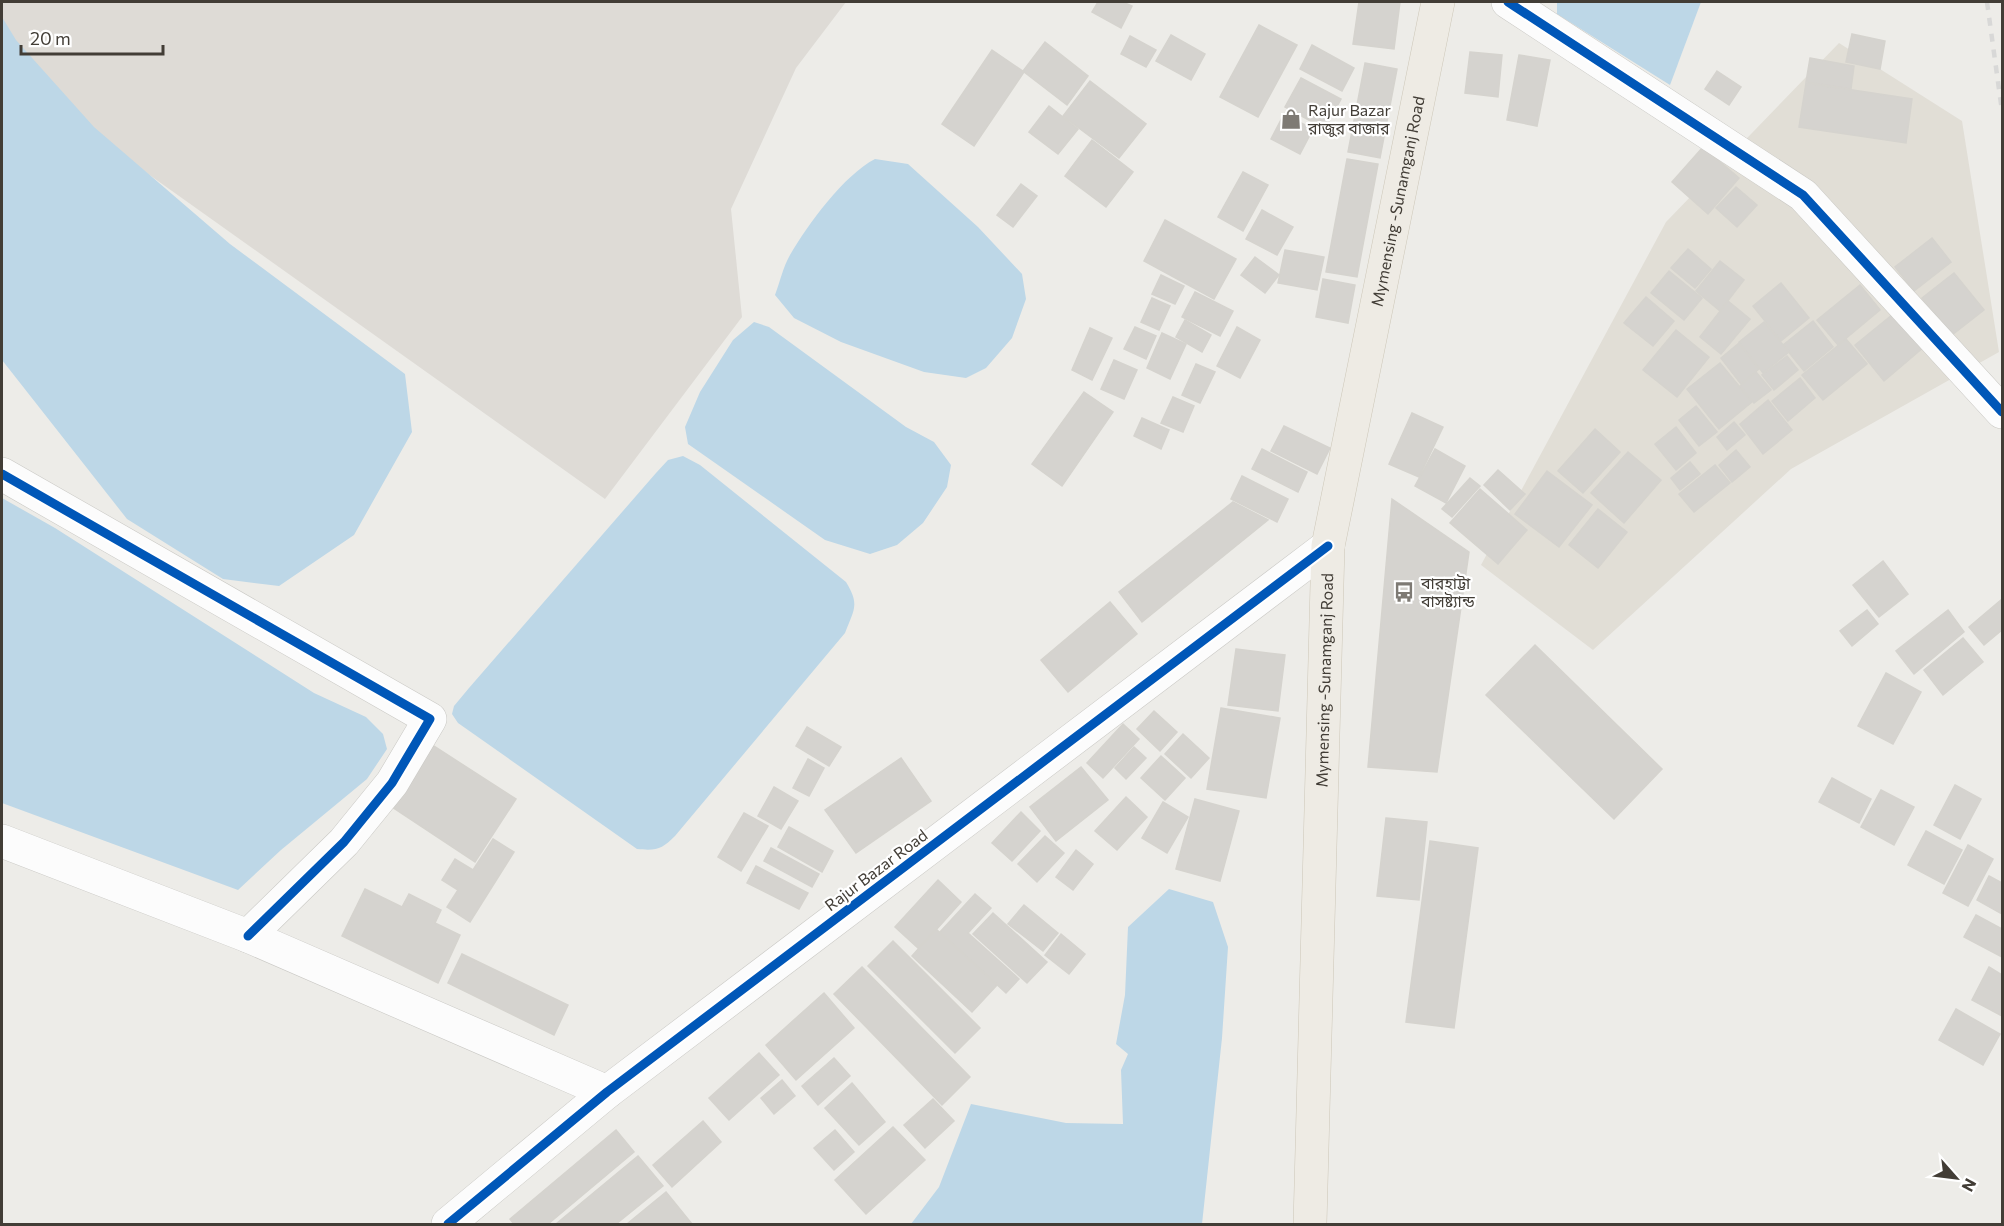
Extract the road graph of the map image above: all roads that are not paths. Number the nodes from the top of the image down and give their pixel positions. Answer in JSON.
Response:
{"nodes":[{"id":1,"x":1438,"y":2,"type":"edge"},
{"id":2,"x":1508,"y":2,"type":"edge"},
{"id":3,"x":2002,"y":412,"type":"edge"},
{"id":4,"x":2,"y":474,"type":"edge"},
{"id":5,"x":1328,"y":546,"type":"junction"},
{"id":6,"x":2,"y":841,"type":"edge"},
{"id":7,"x":248,"y":936,"type":"junction"},
{"id":8,"x":608,"y":1092,"type":"junction"},
{"id":9,"x":448,"y":1224,"type":"edge"},
{"id":10,"x":1310,"y":1224,"type":"edge"}],
"edges":[{"from":1,"to":5,"type":"main road","name":"Mymensing -Sunamganj Road"},
{"from":2,"to":3,"type":"street"},
{"from":4,"to":7,"type":"street"},
{"from":5,"to":8,"type":"street","name":"Rajur Bazar Road"},
{"from":5,"to":10,"type":"main road","name":"Mymensing -Sunamganj Road"},
{"from":6,"to":7,"type":"street"},
{"from":7,"to":8,"type":"street"},
{"from":8,"to":9,"type":"street","name":"Rajur Bazar Road"}]}
